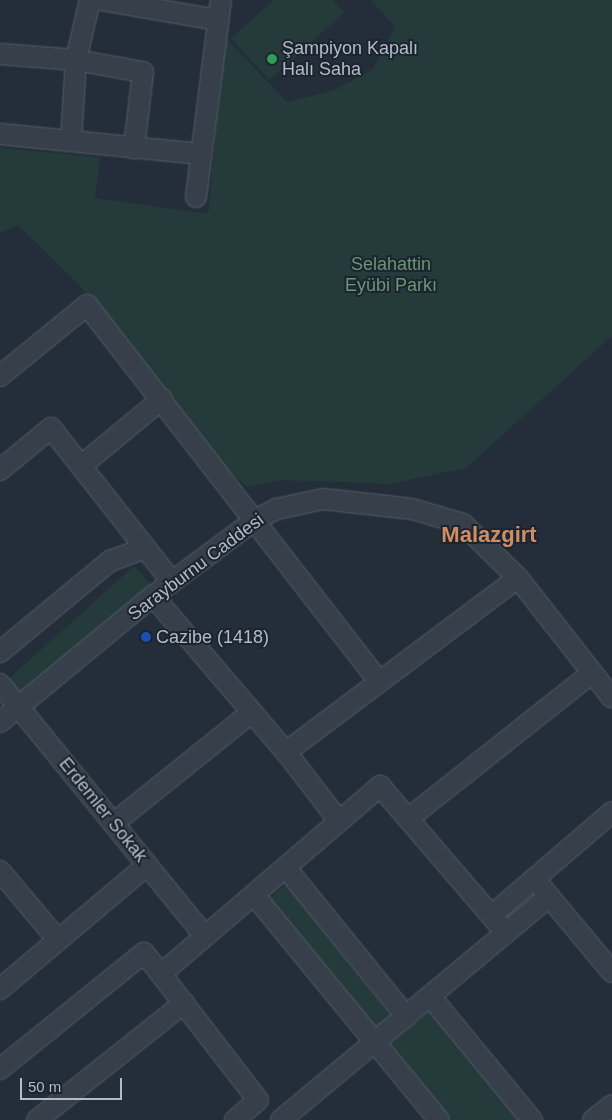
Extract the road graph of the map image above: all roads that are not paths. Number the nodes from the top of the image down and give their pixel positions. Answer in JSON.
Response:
{"nodes":[{"id":1,"x":90,"y":0,"type":"edge"},
{"id":2,"x":102,"y":0,"type":"edge"},
{"id":3,"x":221,"y":0,"type":"edge"},
{"id":4,"x":218,"y":20,"type":"junction"},
{"id":5,"x":0,"y":54,"type":"edge"},
{"id":6,"x":76,"y":60,"type":"junction"},
{"id":7,"x":0,"y":134,"type":"edge"},
{"id":8,"x":71,"y":141,"type":"junction"},
{"id":9,"x":134,"y":148,"type":"junction"},
{"id":10,"x":202,"y":154,"type":"junction"},
{"id":11,"x":196,"y":197,"type":"dead end"},
{"id":12,"x":0,"y":376,"type":"edge"},
{"id":13,"x":162,"y":400,"type":"junction"},
{"id":14,"x":81,"y":466,"type":"junction"},
{"id":15,"x":0,"y":470,"type":"edge"},
{"id":16,"x":255,"y":520,"type":"junction"},
{"id":17,"x":146,"y":548,"type":"junction"},
{"id":18,"x":518,"y":578,"type":"junction"},
{"id":19,"x":172,"y":582,"type":"junction"},
{"id":20,"x":153,"y":596,"type":"junction"},
{"id":21,"x":0,"y":652,"type":"edge"},
{"id":22,"x":592,"y":673,"type":"junction"},
{"id":23,"x":379,"y":682,"type":"junction"},
{"id":24,"x":0,"y":684,"type":"edge"},
{"id":25,"x":612,"y":698,"type":"edge"},
{"id":26,"x":18,"y":707,"type":"junction"},
{"id":27,"x":252,"y":712,"type":"junction"},
{"id":28,"x":0,"y":722,"type":"edge"},
{"id":29,"x":286,"y":752,"type":"junction"},
{"id":30,"x":612,"y":812,"type":"edge"},
{"id":31,"x":409,"y":818,"type":"junction"},
{"id":32,"x":339,"y":821,"type":"junction"},
{"id":33,"x":114,"y":823,"type":"junction"},
{"id":34,"x":147,"y":865,"type":"junction"},
{"id":35,"x":286,"y":868,"type":"junction"},
{"id":36,"x":0,"y":871,"type":"edge"},
{"id":37,"x":535,"y":878,"type":"junction"},
{"id":38,"x":254,"y":895,"type":"junction"},
{"id":39,"x":549,"y":897,"type":"junction"},
{"id":40,"x":492,"y":916,"type":"junction"},
{"id":41,"x":505,"y":932,"type":"junction"},
{"id":42,"x":205,"y":936,"type":"junction"},
{"id":43,"x":58,"y":940,"type":"junction"},
{"id":44,"x":612,"y":972,"type":"edge"},
{"id":45,"x":162,"y":974,"type":"junction"},
{"id":46,"x":0,"y":989,"type":"edge"},
{"id":47,"x":430,"y":996,"type":"junction"},
{"id":48,"x":184,"y":1003,"type":"junction"},
{"id":49,"x":406,"y":1016,"type":"junction"},
{"id":50,"x":376,"y":1041,"type":"junction"},
{"id":51,"x":0,"y":1070,"type":"edge"},
{"id":52,"x":612,"y":1105,"type":"edge"},
{"id":53,"x":37,"y":1120,"type":"edge"},
{"id":54,"x":236,"y":1120,"type":"edge"},
{"id":55,"x":281,"y":1120,"type":"edge"},
{"id":56,"x":439,"y":1120,"type":"edge"},
{"id":57,"x":532,"y":1120,"type":"edge"},
{"id":58,"x":593,"y":1120,"type":"edge"}],
"edges":[{"from":1,"to":6,"type":"street"},
{"from":2,"to":4,"type":"street"},
{"from":3,"to":4,"type":"street"},
{"from":4,"to":10,"type":"street"},
{"from":5,"to":6,"type":"street"},
{"from":6,"to":8,"type":"street"},
{"from":6,"to":9,"type":"street"},
{"from":7,"to":8,"type":"street"},
{"from":8,"to":9,"type":"street"},
{"from":9,"to":10,"type":"street"},
{"from":10,"to":11,"type":"street"},
{"from":12,"to":13,"type":"street"},
{"from":13,"to":14,"type":"street"},
{"from":13,"to":16,"type":"street"},
{"from":14,"to":15,"type":"street"},
{"from":14,"to":17,"type":"street"},
{"from":16,"to":18,"type":"street","name":"Sarayburnu Caddesi"},
{"from":16,"to":19,"type":"street","name":"Sarayburnu Caddesi"},
{"from":16,"to":23,"type":"street"},
{"from":17,"to":19,"type":"street"},
{"from":17,"to":21,"type":"street"},
{"from":18,"to":22,"type":"street","name":"Sarayburnu Caddesi"},
{"from":18,"to":23,"type":"street"},
{"from":19,"to":20,"type":"street","name":"Sarayburnu Caddesi"},
{"from":20,"to":26,"type":"street","name":"Sarayburnu Caddesi"},
{"from":20,"to":27,"type":"street"},
{"from":22,"to":25,"type":"street","name":"Sarayburnu Caddesi"},
{"from":22,"to":31,"type":"street"},
{"from":23,"to":29,"type":"street"},
{"from":24,"to":26,"type":"street","name":"Erdemler Sokak"},
{"from":26,"to":28,"type":"street","name":"Sarayburnu Caddesi"},
{"from":26,"to":33,"type":"street","name":"Erdemler Sokak"},
{"from":27,"to":29,"type":"street"},
{"from":27,"to":33,"type":"street"},
{"from":29,"to":32,"type":"street"},
{"from":30,"to":37,"type":"street"},
{"from":31,"to":32,"type":"street"},
{"from":31,"to":40,"type":"street"},
{"from":32,"to":35,"type":"street"},
{"from":33,"to":34,"type":"street","name":"Erdemler Sokak"},
{"from":34,"to":42,"type":"street","name":"Erdemler Sokak"},
{"from":34,"to":43,"type":"street"},
{"from":35,"to":38,"type":"street"},
{"from":35,"to":49,"type":"street"},
{"from":36,"to":43,"type":"street"},
{"from":37,"to":39,"type":"street"},
{"from":37,"to":40,"type":"street"},
{"from":38,"to":42,"type":"street"},
{"from":38,"to":50,"type":"street"},
{"from":39,"to":41,"type":"street"},
{"from":39,"to":44,"type":"street"},
{"from":40,"to":41,"type":"street"},
{"from":41,"to":47,"type":"street"},
{"from":42,"to":45,"type":"street"},
{"from":43,"to":46,"type":"street"},
{"from":45,"to":48,"type":"street"},
{"from":45,"to":51,"type":"street"},
{"from":47,"to":49,"type":"street"},
{"from":47,"to":57,"type":"street"},
{"from":48,"to":53,"type":"street"},
{"from":48,"to":54,"type":"street"},
{"from":49,"to":50,"type":"street"},
{"from":50,"to":55,"type":"street"},
{"from":50,"to":56,"type":"street"},
{"from":52,"to":58,"type":"street"}]}
